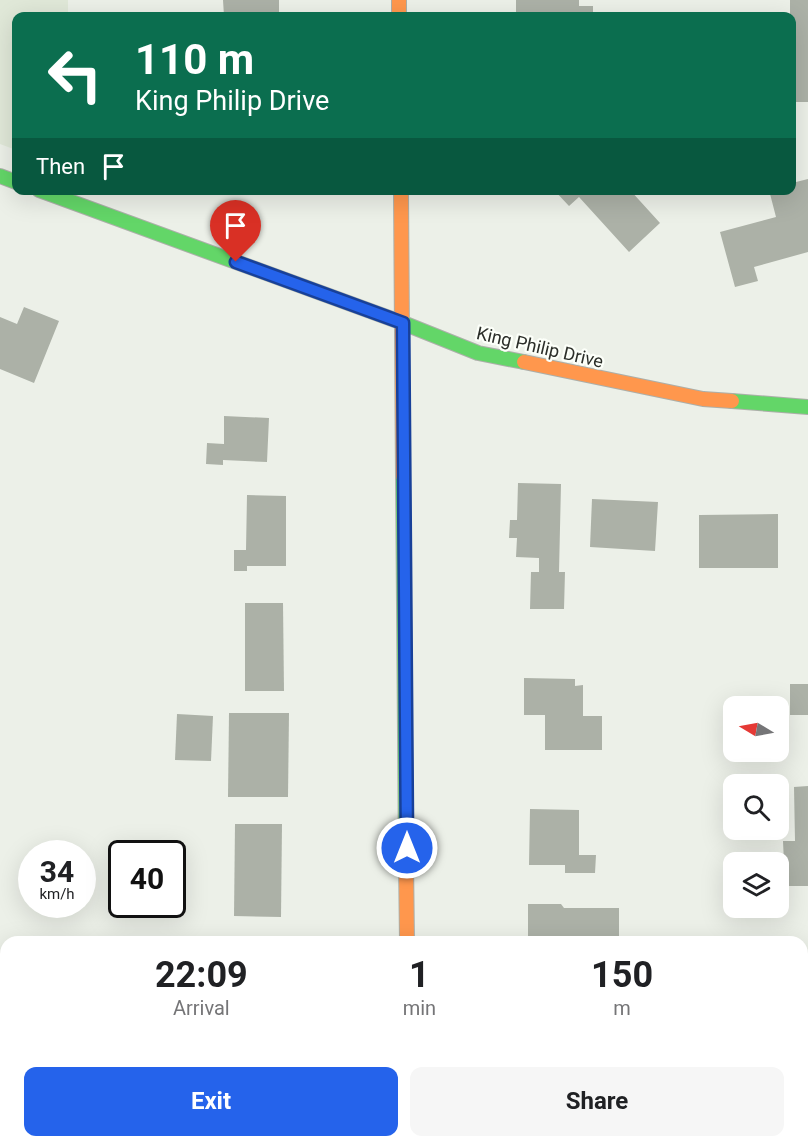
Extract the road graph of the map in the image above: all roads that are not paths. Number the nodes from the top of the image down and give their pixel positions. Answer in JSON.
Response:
{"nodes":[{"id":1,"x":53,"y":195,"type":"edge"},
{"id":2,"x":401,"y":195,"type":"edge"},
{"id":3,"x":403,"y":323,"type":"junction"},
{"id":4,"x":808,"y":407,"type":"edge"},
{"id":5,"x":407,"y":936,"type":"edge"}],
"edges":[{"from":1,"to":3,"type":"street","name":"King Philip Drive"},
{"from":2,"to":3,"type":"street"},
{"from":3,"to":4,"type":"street","name":"King Philip Drive"},
{"from":3,"to":5,"type":"street"}]}
